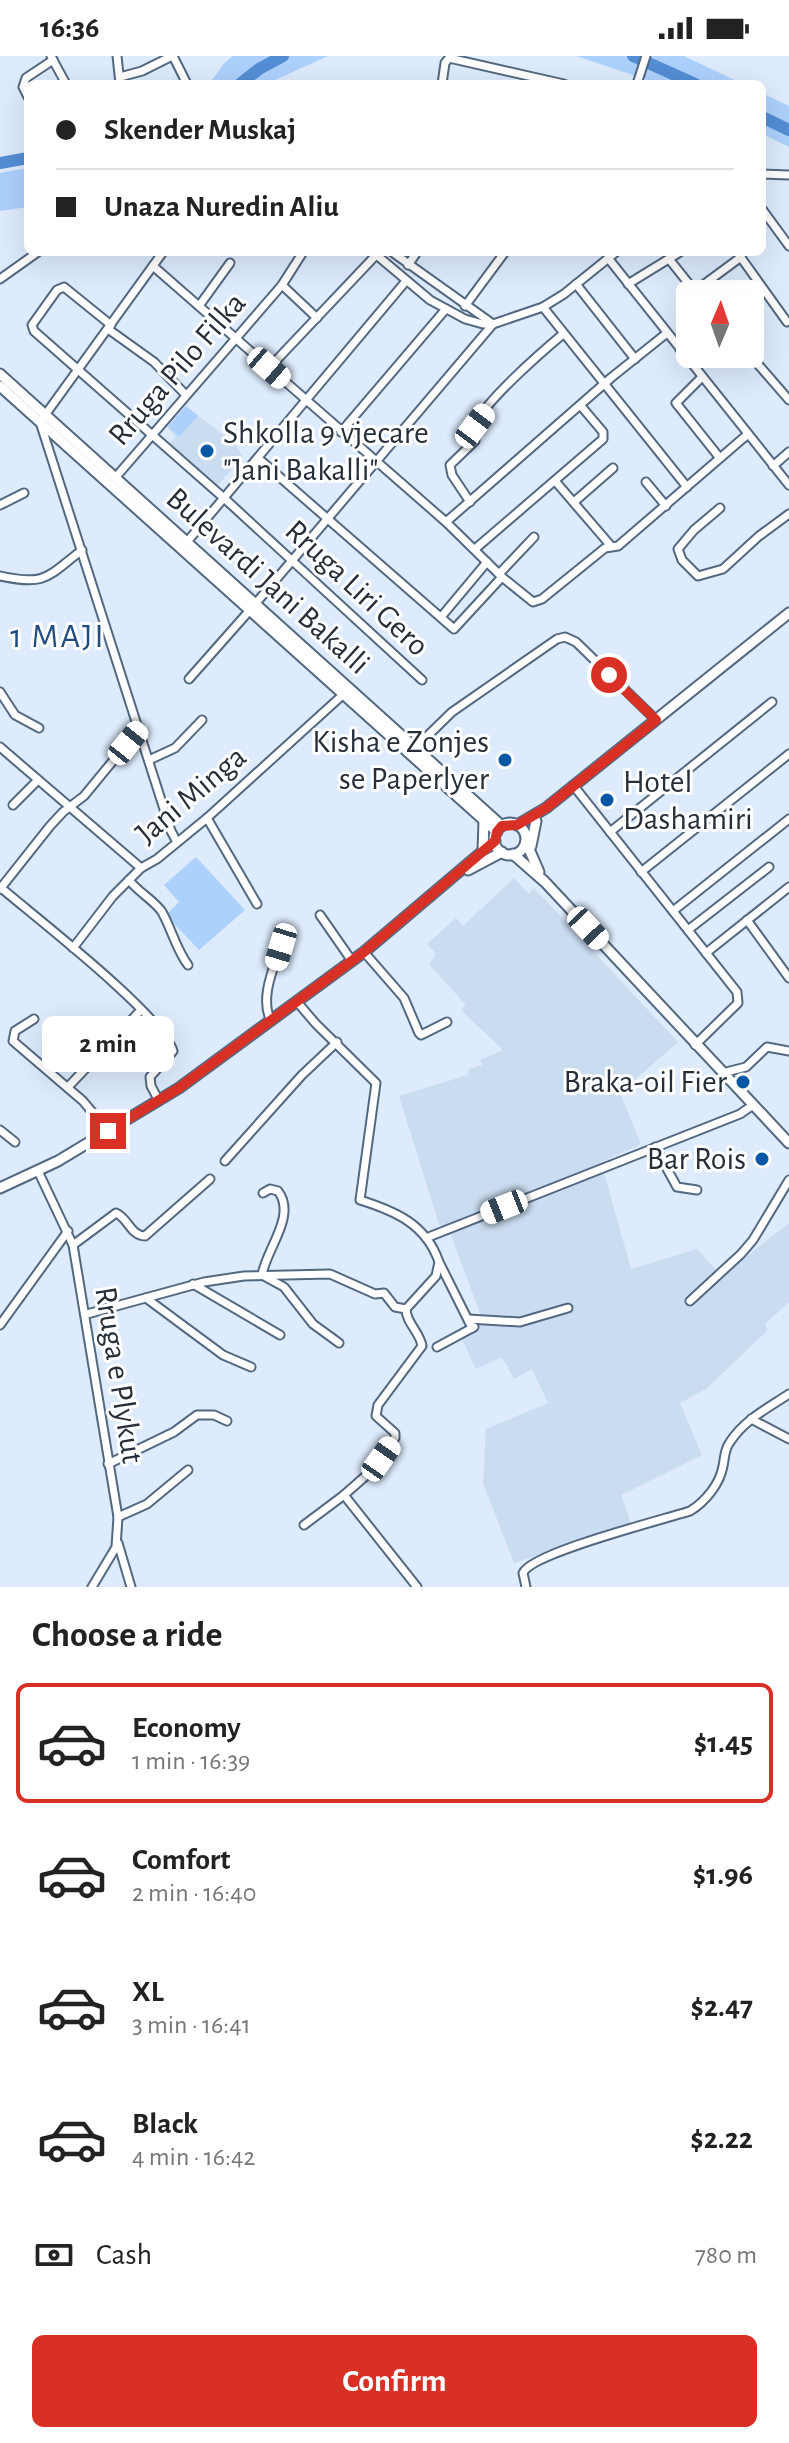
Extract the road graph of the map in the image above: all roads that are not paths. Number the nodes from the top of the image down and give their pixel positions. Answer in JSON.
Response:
{"nodes":[{"id":1,"x":117,"y":56,"type":"edge"},
{"id":2,"x":172,"y":56,"type":"edge"},
{"id":3,"x":646,"y":56,"type":"edge"},
{"id":4,"x":52,"y":58,"type":"edge"},
{"id":5,"x":25,"y":80,"type":"edge"},
{"id":6,"x":64,"y":80,"type":"edge"},
{"id":7,"x":120,"y":80,"type":"edge"},
{"id":8,"x":122,"y":80,"type":"edge"},
{"id":9,"x":185,"y":80,"type":"edge"},
{"id":10,"x":443,"y":80,"type":"edge"},
{"id":11,"x":546,"y":80,"type":"edge"},
{"id":12,"x":638,"y":80,"type":"edge"},
{"id":13,"x":766,"y":174,"type":"edge"},
{"id":14,"x":789,"y":175,"type":"edge"},
{"id":15,"x":766,"y":214,"type":"edge"},
{"id":16,"x":789,"y":246,"type":"edge"},
{"id":17,"x":32,"y":256,"type":"edge"},
{"id":18,"x":159,"y":256,"type":"edge"},
{"id":19,"x":300,"y":256,"type":"edge"},
{"id":20,"x":372,"y":256,"type":"edge"},
{"id":21,"x":378,"y":256,"type":"edge"},
{"id":22,"x":397,"y":256,"type":"edge"},
{"id":23,"x":414,"y":256,"type":"edge"},
{"id":24,"x":501,"y":256,"type":"edge"},
{"id":25,"x":611,"y":256,"type":"edge"},
{"id":26,"x":674,"y":256,"type":"edge"},
{"id":27,"x":737,"y":256,"type":"edge"},
{"id":28,"x":740,"y":256,"type":"edge"},
{"id":29,"x":608,"y":258,"type":"junction"},
{"id":30,"x":669,"y":259,"type":"junction"},
{"id":31,"x":230,"y":263,"type":"dead end"},
{"id":32,"x":408,"y":265,"type":"junction"},
{"id":33,"x":153,"y":266,"type":"junction"},
{"id":34,"x":0,"y":279,"type":"edge"},
{"id":35,"x":686,"y":280,"type":"edge"},
{"id":36,"x":710,"y":280,"type":"edge"},
{"id":37,"x":406,"y":281,"type":"junction"},
{"id":38,"x":576,"y":284,"type":"junction"},
{"id":39,"x":628,"y":284,"type":"junction"},
{"id":40,"x":282,"y":285,"type":"junction"},
{"id":41,"x":199,"y":306,"type":"junction"},
{"id":42,"x":465,"y":306,"type":"junction"},
{"id":43,"x":543,"y":307,"type":"junction"},
{"id":44,"x":445,"y":310,"type":"junction"},
{"id":45,"x":317,"y":318,"type":"junction"},
{"id":46,"x":787,"y":322,"type":"edge"},
{"id":47,"x":493,"y":324,"type":"junction"},
{"id":48,"x":110,"y":327,"type":"junction"},
{"id":49,"x":667,"y":333,"type":"junction"},
{"id":50,"x":563,"y":334,"type":"junction"},
{"id":51,"x":234,"y":339,"type":"junction"},
{"id":52,"x":676,"y":344,"type":"edge"},
{"id":53,"x":635,"y":359,"type":"junction"},
{"id":54,"x":269,"y":368,"type":"junction"},
{"id":55,"x":695,"y":368,"type":"edge"},
{"id":56,"x":762,"y":368,"type":"edge"},
{"id":57,"x":78,"y":372,"type":"junction"},
{"id":58,"x":0,"y":374,"type":"edge"},
{"id":59,"x":702,"y":377,"type":"junction"},
{"id":60,"x":604,"y":384,"type":"junction"},
{"id":61,"x":0,"y":386,"type":"edge"},
{"id":62,"x":186,"y":395,"type":"junction"},
{"id":63,"x":788,"y":397,"type":"edge"},
{"id":64,"x":306,"y":401,"type":"junction"},
{"id":65,"x":581,"y":406,"type":"junction"},
{"id":66,"x":43,"y":418,"type":"junction"},
{"id":67,"x":341,"y":432,"type":"junction"},
{"id":68,"x":748,"y":434,"type":"junction"},
{"id":69,"x":152,"y":436,"type":"junction"},
{"id":70,"x":789,"y":452,"type":"edge"},
{"id":71,"x":719,"y":457,"type":"junction"},
{"id":72,"x":259,"y":459,"type":"junction"},
{"id":73,"x":375,"y":462,"type":"junction"},
{"id":74,"x":773,"y":466,"type":"junction"},
{"id":75,"x":613,"y":468,"type":"dead end"},
{"id":76,"x":115,"y":478,"type":"junction"},
{"id":77,"x":556,"y":482,"type":"junction"},
{"id":78,"x":646,"y":482,"type":"dead end"},
{"id":79,"x":789,"y":485,"type":"edge"},
{"id":80,"x":687,"y":487,"type":"junction"},
{"id":81,"x":24,"y":493,"type":"dead end"},
{"id":82,"x":225,"y":499,"type":"junction"},
{"id":83,"x":470,"y":502,"type":"junction"},
{"id":84,"x":574,"y":502,"type":"junction"},
{"id":85,"x":0,"y":505,"type":"edge"},
{"id":86,"x":666,"y":506,"type":"junction"},
{"id":87,"x":720,"y":508,"type":"dead end"},
{"id":88,"x":789,"y":514,"type":"edge"},
{"id":89,"x":328,"y":518,"type":"junction"},
{"id":90,"x":446,"y":522,"type":"junction"},
{"id":91,"x":534,"y":537,"type":"dead end"},
{"id":92,"x":186,"y":543,"type":"junction"},
{"id":93,"x":611,"y":546,"type":"junction"},
{"id":94,"x":475,"y":549,"type":"junction"},
{"id":95,"x":82,"y":550,"type":"junction"},
{"id":96,"x":292,"y":560,"type":"junction"},
{"id":97,"x":487,"y":562,"type":"junction"},
{"id":98,"x":500,"y":575,"type":"junction"},
{"id":99,"x":0,"y":576,"type":"edge"},
{"id":100,"x":253,"y":607,"type":"junction"},
{"id":101,"x":789,"y":613,"type":"edge"},
{"id":102,"x":441,"y":617,"type":"junction"},
{"id":103,"x":189,"y":679,"type":"dead end"},
{"id":104,"x":422,"y":680,"type":"dead end"},
{"id":105,"x":347,"y":691,"type":"junction"},
{"id":106,"x":0,"y":692,"type":"edge"},
{"id":107,"x":772,"y":702,"type":"dead end"},
{"id":108,"x":202,"y":720,"type":"dead end"},
{"id":109,"x":656,"y":720,"type":"junction"},
{"id":110,"x":39,"y":728,"type":"dead end"},
{"id":111,"x":140,"y":728,"type":"junction"},
{"id":112,"x":0,"y":747,"type":"edge"},
{"id":113,"x":415,"y":748,"type":"junction"},
{"id":114,"x":789,"y":754,"type":"edge"},
{"id":115,"x":149,"y":760,"type":"junction"},
{"id":116,"x":38,"y":780,"type":"junction"},
{"id":117,"x":573,"y":785,"type":"junction"},
{"id":118,"x":13,"y":805,"type":"dead end"},
{"id":119,"x":69,"y":807,"type":"junction"},
{"id":120,"x":546,"y":808,"type":"junction"},
{"id":121,"x":207,"y":818,"type":"junction"},
{"id":122,"x":789,"y":819,"type":"edge"},
{"id":123,"x":484,"y":821,"type":"junction"},
{"id":124,"x":536,"y":821,"type":"junction"},
{"id":125,"x":517,"y":825,"type":"junction"},
{"id":126,"x":610,"y":832,"type":"junction"},
{"id":127,"x":498,"y":833,"type":"junction"},
{"id":128,"x":526,"y":839,"type":"junction"},
{"id":129,"x":177,"y":842,"type":"junction"},
{"id":130,"x":483,"y":851,"type":"junction"},
{"id":131,"x":502,"y":852,"type":"junction"},
{"id":132,"x":513,"y":854,"type":"junction"},
{"id":133,"x":532,"y":857,"type":"junction"},
{"id":134,"x":769,"y":867,"type":"dead end"},
{"id":135,"x":141,"y":868,"type":"junction"},
{"id":136,"x":641,"y":872,"type":"junction"},
{"id":137,"x":455,"y":877,"type":"junction"},
{"id":138,"x":129,"y":880,"type":"junction"},
{"id":139,"x":545,"y":882,"type":"junction"},
{"id":140,"x":789,"y":887,"type":"edge"},
{"id":141,"x":0,"y":888,"type":"edge"},
{"id":142,"x":257,"y":904,"type":"dead end"},
{"id":143,"x":673,"y":911,"type":"junction"},
{"id":144,"x":320,"y":915,"type":"dead end"},
{"id":145,"x":747,"y":920,"type":"junction"},
{"id":146,"x":688,"y":930,"type":"junction"},
{"id":147,"x":284,"y":936,"type":"dead end"},
{"id":148,"x":73,"y":948,"type":"junction"},
{"id":149,"x":364,"y":952,"type":"junction"},
{"id":150,"x":706,"y":953,"type":"junction"},
{"id":151,"x":352,"y":961,"type":"junction"},
{"id":152,"x":188,"y":965,"type":"dead end"},
{"id":153,"x":789,"y":978,"type":"edge"},
{"id":154,"x":298,"y":1003,"type":"junction"},
{"id":155,"x":140,"y":1011,"type":"junction"},
{"id":156,"x":34,"y":1019,"type":"dead end"},
{"id":157,"x":271,"y":1021,"type":"junction"},
{"id":158,"x":447,"y":1022,"type":"dead end"},
{"id":159,"x":337,"y":1042,"type":"junction"},
{"id":160,"x":695,"y":1045,"type":"junction"},
{"id":161,"x":789,"y":1051,"type":"edge"},
{"id":162,"x":722,"y":1073,"type":"junction"},
{"id":163,"x":68,"y":1087,"type":"junction"},
{"id":164,"x":159,"y":1101,"type":"junction"},
{"id":165,"x":753,"y":1105,"type":"junction"},
{"id":166,"x":0,"y":1130,"type":"edge"},
{"id":167,"x":108,"y":1131,"type":"junction"},
{"id":168,"x":15,"y":1142,"type":"dead end"},
{"id":169,"x":789,"y":1143,"type":"edge"},
{"id":170,"x":655,"y":1147,"type":"junction"},
{"id":171,"x":225,"y":1161,"type":"dead end"},
{"id":172,"x":38,"y":1171,"type":"junction"},
{"id":173,"x":210,"y":1179,"type":"dead end"},
{"id":174,"x":789,"y":1180,"type":"edge"},
{"id":175,"x":0,"y":1188,"type":"edge"},
{"id":176,"x":697,"y":1190,"type":"dead end"},
{"id":177,"x":263,"y":1193,"type":"dead end"},
{"id":178,"x":68,"y":1231,"type":"junction"},
{"id":179,"x":426,"y":1238,"type":"junction"},
{"id":180,"x":73,"y":1245,"type":"junction"},
{"id":181,"x":439,"y":1262,"type":"junction"},
{"id":182,"x":262,"y":1275,"type":"junction"},
{"id":183,"x":193,"y":1284,"type":"junction"},
{"id":184,"x":146,"y":1298,"type":"junction"},
{"id":185,"x":690,"y":1301,"type":"dead end"},
{"id":186,"x":568,"y":1308,"type":"dead end"},
{"id":187,"x":406,"y":1309,"type":"junction"},
{"id":188,"x":87,"y":1314,"type":"junction"},
{"id":189,"x":468,"y":1319,"type":"junction"},
{"id":190,"x":486,"y":1320,"type":"junction"},
{"id":191,"x":0,"y":1325,"type":"edge"},
{"id":192,"x":472,"y":1328,"type":"junction"},
{"id":193,"x":280,"y":1335,"type":"dead end"},
{"id":194,"x":339,"y":1343,"type":"dead end"},
{"id":195,"x":437,"y":1347,"type":"dead end"},
{"id":196,"x":251,"y":1367,"type":"dead end"},
{"id":197,"x":789,"y":1395,"type":"edge"},
{"id":198,"x":751,"y":1419,"type":"junction"},
{"id":199,"x":227,"y":1421,"type":"dead end"},
{"id":200,"x":789,"y":1439,"type":"edge"},
{"id":201,"x":108,"y":1464,"type":"junction"},
{"id":202,"x":188,"y":1470,"type":"dead end"},
{"id":203,"x":344,"y":1495,"type":"junction"},
{"id":204,"x":118,"y":1517,"type":"junction"},
{"id":205,"x":304,"y":1525,"type":"dead end"},
{"id":206,"x":117,"y":1541,"type":"junction"},
{"id":207,"x":92,"y":1587,"type":"edge"},
{"id":208,"x":131,"y":1587,"type":"edge"},
{"id":209,"x":417,"y":1587,"type":"edge"},
{"id":210,"x":526,"y":1587,"type":"edge"}],
"edges":[{"from":1,"to":7,"type":"street"},
{"from":2,"to":8,"type":"street"},
{"from":2,"to":9,"type":"street"},
{"from":3,"to":12,"type":"street"},
{"from":4,"to":5,"type":"street"},
{"from":4,"to":6,"type":"street"},
{"from":10,"to":11,"type":"street"},
{"from":13,"to":14,"type":"street"},
{"from":15,"to":16,"type":"street"},
{"from":17,"to":34,"type":"street"},
{"from":18,"to":33,"type":"street"},
{"from":19,"to":40,"type":"street","name":"Rruga Pilo Filka"},
{"from":20,"to":45,"type":"street"},
{"from":21,"to":37,"type":"street"},
{"from":22,"to":32,"type":"street"},
{"from":23,"to":32,"type":"street"},
{"from":24,"to":42,"type":"street"},
{"from":25,"to":29,"type":"street"},
{"from":26,"to":30,"type":"street"},
{"from":27,"to":36,"type":"street"},
{"from":28,"to":46,"type":"street"},
{"from":29,"to":38,"type":"street"},
{"from":29,"to":39,"type":"street"},
{"from":30,"to":35,"type":"street"},
{"from":30,"to":39,"type":"street"},
{"from":31,"to":41,"type":"street"},
{"from":32,"to":42,"type":"street"},
{"from":33,"to":41,"type":"street"},
{"from":33,"to":48,"type":"street"},
{"from":37,"to":44,"type":"street"},
{"from":37,"to":64,"type":"street"},
{"from":38,"to":43,"type":"street"},
{"from":38,"to":53,"type":"street"},
{"from":39,"to":49,"type":"street"},
{"from":40,"to":45,"type":"street"},
{"from":40,"to":51,"type":"street","name":"Rruga Pilo Filka"},
{"from":41,"to":51,"type":"street"},
{"from":42,"to":47,"type":"street"},
{"from":43,"to":47,"type":"street"},
{"from":43,"to":50,"type":"street"},
{"from":44,"to":47,"type":"street"},
{"from":44,"to":67,"type":"street"},
{"from":45,"to":54,"type":"street"},
{"from":47,"to":73,"type":"street"},
{"from":48,"to":57,"type":"street"},
{"from":48,"to":57,"type":"street"},
{"from":48,"to":62,"type":"street"},
{"from":49,"to":52,"type":"street"},
{"from":49,"to":53,"type":"street"},
{"from":50,"to":60,"type":"street"},
{"from":50,"to":83,"type":"street"},
{"from":51,"to":54,"type":"street"},
{"from":51,"to":62,"type":"street","name":"Rruga Pilo Filka"},
{"from":53,"to":60,"type":"street"},
{"from":54,"to":64,"type":"street"},
{"from":55,"to":59,"type":"street"},
{"from":56,"to":63,"type":"street"},
{"from":57,"to":66,"type":"street"},
{"from":57,"to":69,"type":"street"},
{"from":58,"to":66,"type":"main road","name":"Bulevardi Jani Bakalli"},
{"from":59,"to":68,"type":"street"},
{"from":59,"to":71,"type":"street"},
{"from":60,"to":65,"type":"street"},
{"from":60,"to":80,"type":"street"},
{"from":61,"to":66,"type":"main road","name":"Bulevardi Jani Bakalli"},
{"from":62,"to":69,"type":"street","name":"Rruga Pilo Filka"},
{"from":64,"to":67,"type":"street"},
{"from":64,"to":72,"type":"street"},
{"from":65,"to":77,"type":"street"},
{"from":65,"to":83,"type":"street"},
{"from":66,"to":76,"type":"main road","name":"Bulevardi Jani Bakalli"},
{"from":66,"to":95,"type":"street"},
{"from":66,"to":100,"type":"main road","name":"Bulevardi Jani Bakalli"},
{"from":67,"to":73,"type":"street"},
{"from":68,"to":71,"type":"street"},
{"from":68,"to":74,"type":"street"},
{"from":69,"to":76,"type":"street","name":"Rruga Pilo Filka"},
{"from":69,"to":82,"type":"street","name":"Rruga Liri Gero"},
{"from":70,"to":74,"type":"street"},
{"from":71,"to":80,"type":"street"},
{"from":72,"to":82,"type":"street"},
{"from":72,"to":89,"type":"street"},
{"from":73,"to":89,"type":"street"},
{"from":73,"to":90,"type":"street"},
{"from":74,"to":79,"type":"street"},
{"from":75,"to":84,"type":"street"},
{"from":76,"to":92,"type":"main road","name":"Bulevardi Jani Bakalli"},
{"from":77,"to":84,"type":"street"},
{"from":77,"to":94,"type":"street"},
{"from":78,"to":86,"type":"street"},
{"from":80,"to":86,"type":"street"},
{"from":81,"to":85,"type":"street"},
{"from":82,"to":92,"type":"street"},
{"from":82,"to":96,"type":"street","name":"Rruga Liri Gero"},
{"from":83,"to":90,"type":"street"},
{"from":84,"to":93,"type":"street"},
{"from":86,"to":93,"type":"street"},
{"from":87,"to":88,"type":"street"},
{"from":89,"to":96,"type":"street"},
{"from":89,"to":102,"type":"street"},
{"from":90,"to":94,"type":"street"},
{"from":91,"to":98,"type":"street"},
{"from":92,"to":100,"type":"main road","name":"Bulevardi Jani Bakalli"},
{"from":93,"to":98,"type":"street"},
{"from":94,"to":97,"type":"street"},
{"from":95,"to":99,"type":"street"},
{"from":95,"to":111,"type":"street"},
{"from":96,"to":100,"type":"street"},
{"from":96,"to":104,"type":"street","name":"Rruga Liri Gero"},
{"from":97,"to":98,"type":"street"},
{"from":97,"to":102,"type":"street"},
{"from":98,"to":102,"type":"street"},
{"from":100,"to":103,"type":"street"},
{"from":100,"to":105,"type":"main road","name":"Bulevardi Jani Bakalli"},
{"from":101,"to":109,"type":"main road"},
{"from":105,"to":113,"type":"main road","name":"Bulevardi Jani Bakalli"},
{"from":105,"to":121,"type":"street","name":"Jani Minga"},
{"from":105,"to":123,"type":"main road","name":"Bulevardi Jani Bakalli"},
{"from":106,"to":110,"type":"street"},
{"from":107,"to":126,"type":"street"},
{"from":108,"to":115,"type":"street"},
{"from":109,"to":113,"type":"street"},
{"from":109,"to":117,"type":"main road"},
{"from":111,"to":115,"type":"street"},
{"from":111,"to":119,"type":"street"},
{"from":112,"to":116,"type":"street"},
{"from":113,"to":127,"type":"main road","name":"Bulevardi Jani Bakalli"},
{"from":114,"to":136,"type":"street"},
{"from":115,"to":129,"type":"street"},
{"from":116,"to":118,"type":"street"},
{"from":116,"to":119,"type":"street"},
{"from":117,"to":120,"type":"main road"},
{"from":117,"to":126,"type":"street"},
{"from":119,"to":135,"type":"street"},
{"from":119,"to":141,"type":"street"},
{"from":120,"to":124,"type":"main road"},
{"from":120,"to":125,"type":"main road"},
{"from":121,"to":129,"type":"street","name":"Jani Minga"},
{"from":121,"to":142,"type":"street"},
{"from":122,"to":143,"type":"street"},
{"from":123,"to":127,"type":"main road","name":"Bulevardi Jani Bakalli"},
{"from":123,"to":130,"type":"main road"},
{"from":124,"to":128,"type":"main road"},
{"from":124,"to":133,"type":"main road"},
{"from":125,"to":127,"type":"main road"},
{"from":125,"to":128,"type":"main road"},
{"from":126,"to":136,"type":"street"},
{"from":127,"to":130,"type":"main road"},
{"from":127,"to":131,"type":"main road"},
{"from":128,"to":132,"type":"main road"},
{"from":128,"to":133,"type":"main road"},
{"from":129,"to":135,"type":"street","name":"Jani Minga"},
{"from":130,"to":137,"type":"main road"},
{"from":131,"to":132,"type":"main road"},
{"from":131,"to":137,"type":"main road"},
{"from":132,"to":139,"type":"main road"},
{"from":133,"to":139,"type":"main road"},
{"from":134,"to":146,"type":"street"},
{"from":135,"to":138,"type":"street","name":"Jani Minga"},
{"from":136,"to":143,"type":"street"},
{"from":137,"to":149,"type":"main road"},
{"from":138,"to":148,"type":"street","name":"Jani Minga"},
{"from":138,"to":152,"type":"street"},
{"from":139,"to":160,"type":"main road"},
{"from":140,"to":145,"type":"street"},
{"from":141,"to":148,"type":"street"},
{"from":143,"to":146,"type":"street"},
{"from":144,"to":151,"type":"street"},
{"from":145,"to":150,"type":"street"},
{"from":145,"to":153,"type":"street"},
{"from":146,"to":150,"type":"street"},
{"from":147,"to":157,"type":"street"},
{"from":148,"to":155,"type":"street"},
{"from":149,"to":151,"type":"main road"},
{"from":149,"to":158,"type":"street"},
{"from":150,"to":160,"type":"street"},
{"from":151,"to":154,"type":"main road"},
{"from":154,"to":157,"type":"main road"},
{"from":154,"to":159,"type":"street"},
{"from":155,"to":163,"type":"street"},
{"from":155,"to":164,"type":"street"},
{"from":156,"to":163,"type":"street"},
{"from":157,"to":164,"type":"main road"},
{"from":159,"to":171,"type":"street"},
{"from":159,"to":179,"type":"street"},
{"from":160,"to":162,"type":"main road"},
{"from":161,"to":162,"type":"street"},
{"from":162,"to":165,"type":"main road"},
{"from":163,"to":167,"type":"street"},
{"from":164,"to":167,"type":"main road"},
{"from":165,"to":169,"type":"main road"},
{"from":165,"to":170,"type":"street"},
{"from":166,"to":168,"type":"street"},
{"from":167,"to":172,"type":"main road"},
{"from":170,"to":176,"type":"street"},
{"from":170,"to":179,"type":"street"},
{"from":172,"to":175,"type":"main road"},
{"from":172,"to":178,"type":"street","name":"Rruga e Plykut"},
{"from":173,"to":180,"type":"street"},
{"from":174,"to":185,"type":"street"},
{"from":177,"to":182,"type":"street"},
{"from":178,"to":180,"type":"street","name":"Rruga e Plykut"},
{"from":178,"to":191,"type":"street"},
{"from":179,"to":181,"type":"street"},
{"from":180,"to":188,"type":"street","name":"Rruga e Plykut"},
{"from":181,"to":187,"type":"street"},
{"from":181,"to":189,"type":"street"},
{"from":182,"to":183,"type":"street"},
{"from":182,"to":187,"type":"street"},
{"from":182,"to":194,"type":"street"},
{"from":183,"to":184,"type":"street"},
{"from":183,"to":193,"type":"street"},
{"from":184,"to":188,"type":"street"},
{"from":184,"to":196,"type":"street"},
{"from":186,"to":190,"type":"street"},
{"from":187,"to":203,"type":"street"},
{"from":188,"to":201,"type":"street","name":"Rruga e Plykut"},
{"from":189,"to":190,"type":"street"},
{"from":189,"to":192,"type":"street"},
{"from":190,"to":192,"type":"street"},
{"from":192,"to":195,"type":"street"},
{"from":197,"to":198,"type":"street"},
{"from":198,"to":200,"type":"street"},
{"from":198,"to":210,"type":"street"},
{"from":199,"to":201,"type":"street"},
{"from":201,"to":204,"type":"street","name":"Rruga e Plykut"},
{"from":202,"to":204,"type":"street"},
{"from":203,"to":205,"type":"street"},
{"from":203,"to":209,"type":"street"},
{"from":204,"to":206,"type":"street","name":"Rruga e Plykut"},
{"from":206,"to":207,"type":"street","name":"Rruga e Plykut"},
{"from":206,"to":208,"type":"street"}]}
